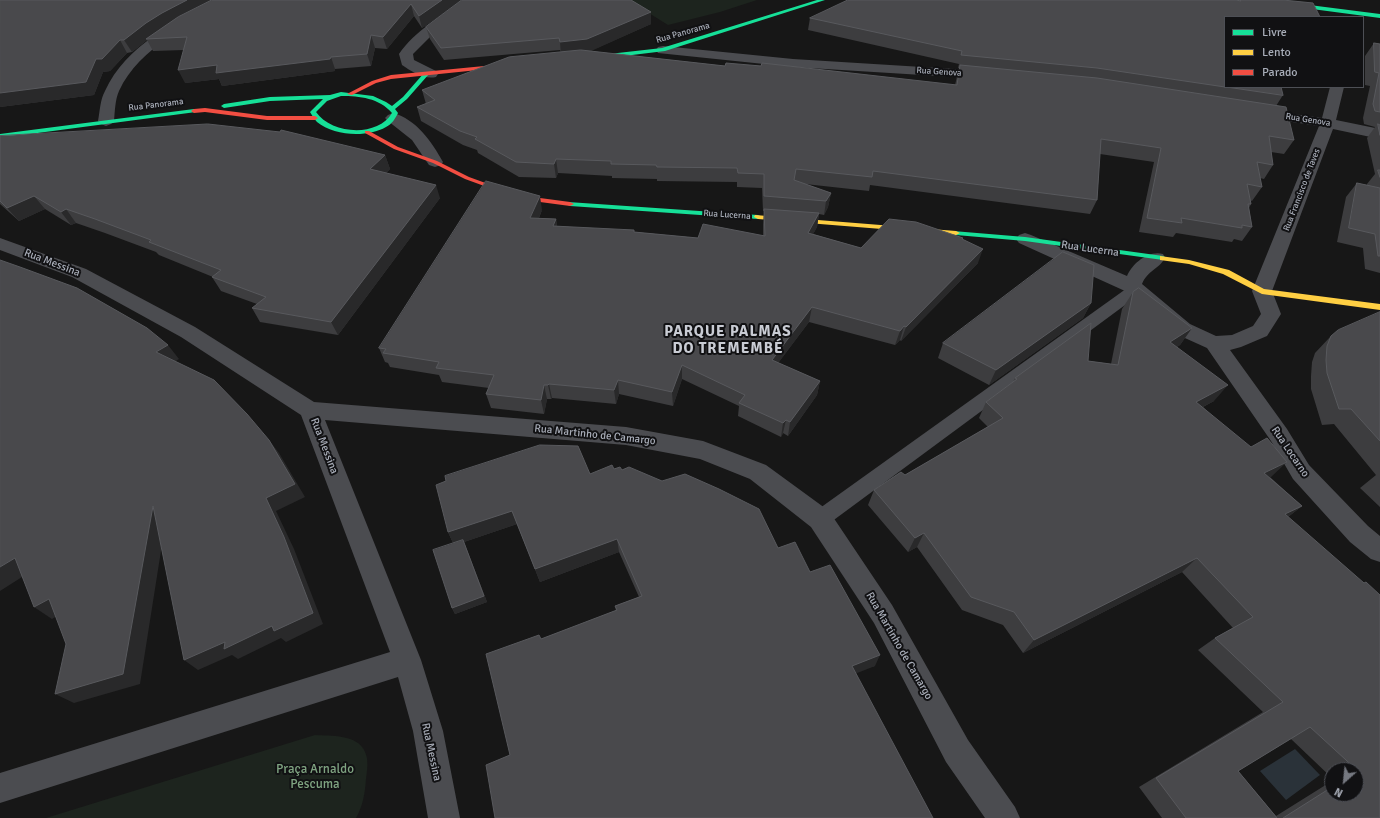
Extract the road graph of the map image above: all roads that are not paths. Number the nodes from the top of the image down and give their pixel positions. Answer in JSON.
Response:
{"nodes":[{"id":1,"x":228,"y":0,"type":"edge"},
{"id":2,"x":472,"y":0,"type":"edge"},
{"id":3,"x":822,"y":0,"type":"edge"},
{"id":4,"x":1259,"y":0,"type":"edge"},
{"id":5,"x":1354,"y":15,"type":"edge"},
{"id":6,"x":1380,"y":16,"type":"edge"},
{"id":7,"x":663,"y":50,"type":"junction"},
{"id":8,"x":585,"y":59,"type":"edge"},
{"id":9,"x":516,"y":65,"type":"edge"},
{"id":10,"x":429,"y":74,"type":"junction"},
{"id":11,"x":998,"y":76,"type":"edge"},
{"id":12,"x":1336,"y":88,"type":"edge"},
{"id":13,"x":350,"y":94,"type":"junction"},
{"id":14,"x":329,"y":97,"type":"junction"},
{"id":15,"x":205,"y":110,"type":"junction"},
{"id":16,"x":1249,"y":111,"type":"edge"},
{"id":17,"x":393,"y":113,"type":"junction"},
{"id":18,"x":315,"y":118,"type":"junction"},
{"id":19,"x":106,"y":121,"type":"junction"},
{"id":20,"x":1328,"y":123,"type":"junction"},
{"id":21,"x":367,"y":132,"type":"junction"},
{"id":22,"x":1380,"y":134,"type":"edge"},
{"id":23,"x":0,"y":136,"type":"edge"},
{"id":24,"x":435,"y":162,"type":"junction"},
{"id":25,"x":1025,"y":239,"type":"junction"},
{"id":26,"x":0,"y":244,"type":"edge"},
{"id":27,"x":1156,"y":258,"type":"junction"},
{"id":28,"x":1133,"y":288,"type":"junction"},
{"id":29,"x":1262,"y":291,"type":"junction"},
{"id":30,"x":1380,"y":307,"type":"edge"},
{"id":31,"x":1214,"y":343,"type":"junction"},
{"id":32,"x":310,"y":410,"type":"junction"},
{"id":33,"x":820,"y":519,"type":"junction"},
{"id":34,"x":1380,"y":551,"type":"edge"},
{"id":35,"x":407,"y":660,"type":"junction"},
{"id":36,"x":0,"y":788,"type":"edge"},
{"id":37,"x":444,"y":818,"type":"edge"},
{"id":38,"x":1004,"y":818,"type":"edge"}],
"edges":[{"from":1,"to":19,"type":"street"},
{"from":2,"to":10,"type":"street"},
{"from":3,"to":7,"type":"street","name":"Rua Panorama"},
{"from":4,"to":5,"type":"street"},
{"from":5,"to":6,"type":"street"},
{"from":7,"to":8,"type":"street","name":"Rua Panorama"},
{"from":7,"to":11,"type":"street","name":"Rua Genova"},
{"from":9,"to":10,"type":"street"},
{"from":10,"to":13,"type":"street"},
{"from":10,"to":17,"type":"street"},
{"from":12,"to":20,"type":"street","name":"Rua Francisco de Taves"},
{"from":13,"to":14,"type":"street"},
{"from":13,"to":17,"type":"street"},
{"from":14,"to":15,"type":"street"},
{"from":14,"to":18,"type":"street"},
{"from":15,"to":18,"type":"street","name":"Rua Panorama"},
{"from":15,"to":19,"type":"street","name":"Rua Panorama"},
{"from":16,"to":20,"type":"street","name":"Rua Genova"},
{"from":17,"to":21,"type":"street"},
{"from":17,"to":24,"type":"street"},
{"from":18,"to":21,"type":"street"},
{"from":19,"to":23,"type":"street","name":"Rua Panorama"},
{"from":20,"to":22,"type":"street","name":"Rua Genova"},
{"from":20,"to":29,"type":"street","name":"Rua Francisco de Taves"},
{"from":21,"to":24,"type":"street","name":"Rua Lucerna"},
{"from":24,"to":25,"type":"street","name":"Rua Lucerna"},
{"from":25,"to":27,"type":"street","name":"Rua Lucerna"},
{"from":25,"to":28,"type":"street","name":"Rua Lucerna"},
{"from":26,"to":32,"type":"street","name":"Rua Messina"},
{"from":27,"to":28,"type":"street"},
{"from":27,"to":29,"type":"street","name":"Rua Lucerna"},
{"from":28,"to":31,"type":"street","name":"Rua Lucerna"},
{"from":28,"to":33,"type":"lane"},
{"from":29,"to":30,"type":"street"},
{"from":29,"to":31,"type":"street"},
{"from":31,"to":34,"type":"street","name":"Rua Locarno"},
{"from":32,"to":33,"type":"street","name":"Rua Martinho de Camargo"},
{"from":32,"to":35,"type":"street","name":"Rua Messina"},
{"from":33,"to":38,"type":"street","name":"Rua Martinho de Camargo"},
{"from":35,"to":36,"type":"street"},
{"from":35,"to":37,"type":"street","name":"Rua Messina"}]}
